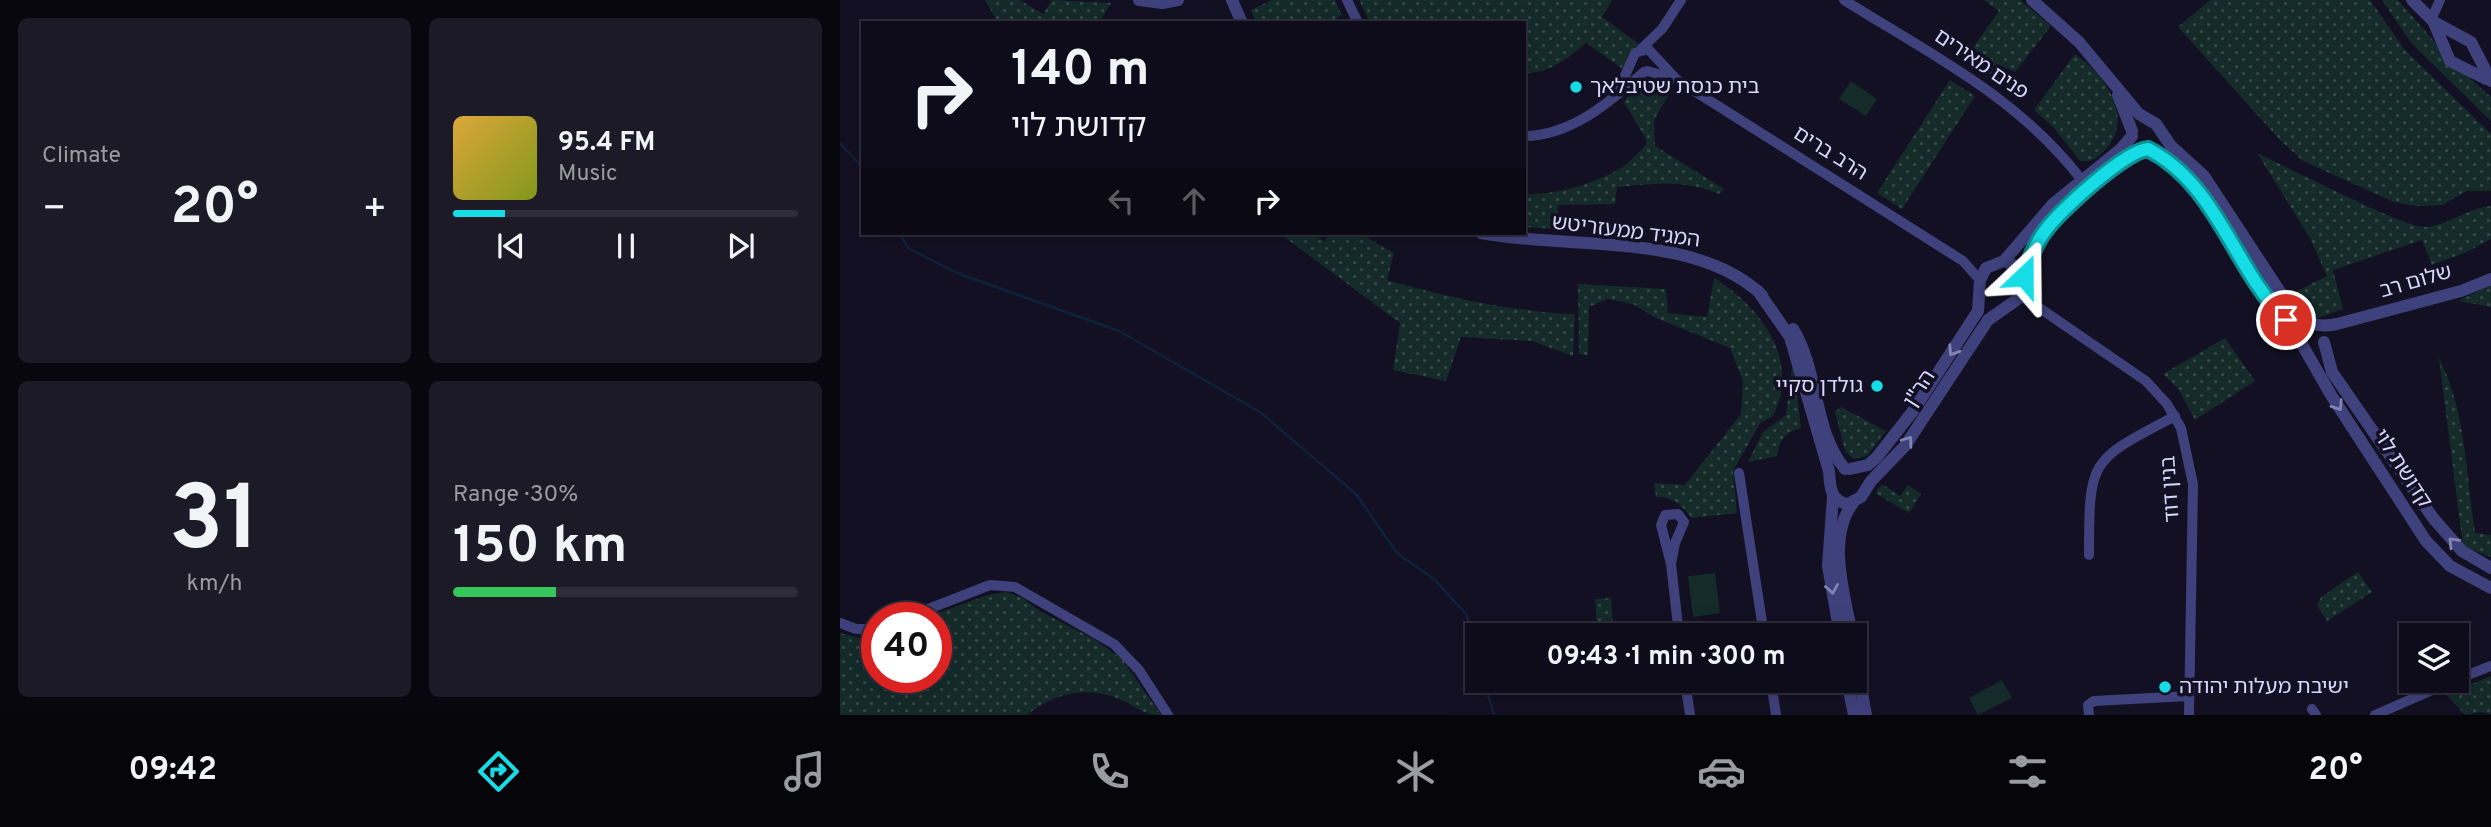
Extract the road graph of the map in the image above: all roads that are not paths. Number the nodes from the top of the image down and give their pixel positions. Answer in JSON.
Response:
{"nodes":[{"id":1,"x":1139,"y":0,"type":"edge"},
{"id":2,"x":1178,"y":0,"type":"edge"},
{"id":3,"x":1232,"y":0,"type":"edge"},
{"id":4,"x":1348,"y":0,"type":"edge"},
{"id":5,"x":1681,"y":0,"type":"edge"},
{"id":6,"x":1844,"y":0,"type":"edge"},
{"id":7,"x":2032,"y":0,"type":"edge"},
{"id":8,"x":2412,"y":0,"type":"edge"},
{"id":9,"x":2440,"y":0,"type":"edge"},
{"id":10,"x":1241,"y":21,"type":"edge"},
{"id":11,"x":1357,"y":21,"type":"edge"},
{"id":12,"x":2432,"y":21,"type":"junction"},
{"id":13,"x":1662,"y":29,"type":"junction"},
{"id":14,"x":2463,"y":37,"type":"junction"},
{"id":15,"x":2445,"y":48,"type":"junction"},
{"id":16,"x":1641,"y":49,"type":"junction"},
{"id":17,"x":2474,"y":51,"type":"junction"},
{"id":18,"x":1655,"y":57,"type":"junction"},
{"id":19,"x":1633,"y":63,"type":"junction"},
{"id":20,"x":2100,"y":65,"type":"junction"},
{"id":21,"x":2459,"y":65,"type":"junction"},
{"id":22,"x":1646,"y":72,"type":"junction"},
{"id":23,"x":1677,"y":80,"type":"junction"},
{"id":24,"x":2491,"y":82,"type":"edge"},
{"id":25,"x":1617,"y":94,"type":"junction"},
{"id":26,"x":2148,"y":120,"type":"junction"},
{"id":27,"x":2161,"y":132,"type":"junction"},
{"id":28,"x":2132,"y":134,"type":"junction"},
{"id":29,"x":1526,"y":136,"type":"edge"},
{"id":30,"x":2146,"y":149,"type":"junction"},
{"id":31,"x":2081,"y":179,"type":"junction"},
{"id":32,"x":1499,"y":235,"type":"edge"},
{"id":33,"x":1962,"y":261,"type":"junction"},
{"id":34,"x":2004,"y":261,"type":"junction"},
{"id":35,"x":1988,"y":266,"type":"junction"},
{"id":36,"x":2024,"y":276,"type":"junction"},
{"id":37,"x":2491,"y":279,"type":"edge"},
{"id":38,"x":1980,"y":285,"type":"junction"},
{"id":39,"x":1758,"y":291,"type":"junction"},
{"id":40,"x":2022,"y":296,"type":"junction"},
{"id":41,"x":2006,"y":307,"type":"junction"},
{"id":42,"x":2351,"y":320,"type":"junction"},
{"id":43,"x":2315,"y":325,"type":"junction"},
{"id":44,"x":2325,"y":340,"type":"junction"},
{"id":45,"x":2302,"y":343,"type":"junction"},
{"id":46,"x":2175,"y":416,"type":"junction"},
{"id":47,"x":1848,"y":469,"type":"junction"},
{"id":48,"x":1739,"y":473,"type":"dead end"},
{"id":49,"x":1831,"y":491,"type":"junction"},
{"id":50,"x":1864,"y":493,"type":"junction"},
{"id":51,"x":1853,"y":503,"type":"junction"},
{"id":52,"x":1665,"y":534,"type":"junction"},
{"id":53,"x":1678,"y":535,"type":"junction"},
{"id":54,"x":2089,"y":555,"type":"dead end"},
{"id":55,"x":1671,"y":564,"type":"junction"},
{"id":56,"x":2491,"y":568,"type":"edge"},
{"id":57,"x":2491,"y":588,"type":"edge"},
{"id":58,"x":946,"y":602,"type":"edge"},
{"id":59,"x":840,"y":623,"type":"edge"},
{"id":60,"x":1678,"y":623,"type":"edge"},
{"id":61,"x":1762,"y":623,"type":"edge"},
{"id":62,"x":1838,"y":623,"type":"edge"},
{"id":63,"x":1850,"y":623,"type":"edge"},
{"id":64,"x":861,"y":629,"type":"edge"},
{"id":65,"x":2491,"y":666,"type":"edge"},
{"id":66,"x":2469,"y":675,"type":"edge"},
{"id":67,"x":1687,"y":693,"type":"edge"},
{"id":68,"x":1773,"y":693,"type":"edge"},
{"id":69,"x":1849,"y":693,"type":"edge"},
{"id":70,"x":1863,"y":693,"type":"edge"},
{"id":71,"x":2425,"y":693,"type":"edge"},
{"id":72,"x":2189,"y":696,"type":"junction"},
{"id":73,"x":1168,"y":715,"type":"edge"},
{"id":74,"x":1690,"y":715,"type":"edge"},
{"id":75,"x":1776,"y":715,"type":"edge"},
{"id":76,"x":1854,"y":715,"type":"edge"},
{"id":77,"x":1867,"y":715,"type":"edge"},
{"id":78,"x":2089,"y":715,"type":"edge"},
{"id":79,"x":2189,"y":715,"type":"edge"},
{"id":80,"x":2375,"y":715,"type":"edge"}],
"edges":[{"from":1,"to":2,"type":"street"},
{"from":3,"to":10,"type":"street"},
{"from":4,"to":11,"type":"street"},
{"from":5,"to":13,"type":"street"},
{"from":6,"to":31,"type":"street","name":"פנים מאירים"},
{"from":7,"to":20,"type":"street"},
{"from":8,"to":12,"type":"street"},
{"from":9,"to":12,"type":"street"},
{"from":12,"to":14,"type":"street"},
{"from":12,"to":15,"type":"street"},
{"from":13,"to":16,"type":"street"},
{"from":13,"to":18,"type":"street"},
{"from":14,"to":15,"type":"street"},
{"from":14,"to":17,"type":"street"},
{"from":15,"to":21,"type":"street"},
{"from":16,"to":18,"type":"street"},
{"from":16,"to":19,"type":"street"},
{"from":17,"to":21,"type":"street"},
{"from":17,"to":24,"type":"street"},
{"from":18,"to":22,"type":"street"},
{"from":18,"to":23,"type":"street","name":"הרב ברים"},
{"from":19,"to":22,"type":"street"},
{"from":19,"to":25,"type":"street"},
{"from":20,"to":26,"type":"street"},
{"from":20,"to":28,"type":"street"},
{"from":21,"to":24,"type":"street"},
{"from":22,"to":23,"type":"street","name":"הרב ברים"},
{"from":22,"to":25,"type":"street"},
{"from":23,"to":33,"type":"street","name":"הרב ברים"},
{"from":25,"to":29,"type":"street"},
{"from":26,"to":27,"type":"street"},
{"from":26,"to":28,"type":"street"},
{"from":27,"to":30,"type":"street"},
{"from":27,"to":43,"type":"street"},
{"from":28,"to":30,"type":"street"},
{"from":28,"to":31,"type":"street"},
{"from":30,"to":36,"type":"street"},
{"from":30,"to":45,"type":"street","name":"קדושת לוי"},
{"from":31,"to":34,"type":"street"},
{"from":32,"to":39,"type":"street","name":"המגיד ממעזריטש"},
{"from":33,"to":35,"type":"street","name":"הרב ברים"},
{"from":33,"to":38,"type":"street","name":"הרב ברים"},
{"from":34,"to":35,"type":"street"},
{"from":34,"to":36,"type":"street"},
{"from":35,"to":38,"type":"street"},
{"from":36,"to":40,"type":"street"},
{"from":37,"to":42,"type":"street","name":"שלום רב"},
{"from":38,"to":41,"type":"street"},
{"from":38,"to":47,"type":"street","name":"הר\"ן","one_way":true},
{"from":39,"to":47,"type":"street","name":"המגיד ממעזריטש"},
{"from":39,"to":49,"type":"street","name":"המגיד ממעזריטש"},
{"from":40,"to":41,"type":"street"},
{"from":40,"to":46,"type":"street","name":"בנין דוד"},
{"from":50,"to":41,"type":"street","name":"הר\"ן","one_way":true},
{"from":42,"to":43,"type":"street","name":"שלום רב"},
{"from":42,"to":44,"type":"street","name":"שלום רב"},
{"from":43,"to":44,"type":"street","name":"קדושת לוי"},
{"from":43,"to":45,"type":"street"},
{"from":44,"to":45,"type":"street"},
{"from":56,"to":44,"type":"street","name":"קדושת לוי","one_way":true},
{"from":45,"to":57,"type":"street","name":"קדושת לוי","one_way":true},
{"from":46,"to":54,"type":"street"},
{"from":46,"to":72,"type":"street","name":"בנין דוד"},
{"from":47,"to":49,"type":"street"},
{"from":47,"to":50,"type":"street"},
{"from":48,"to":61,"type":"street"},
{"from":49,"to":51,"type":"street"},
{"from":49,"to":62,"type":"street","name":"המגיד ממעזריטש","one_way":true},
{"from":50,"to":51,"type":"street"},
{"from":51,"to":63,"type":"street"},
{"from":52,"to":53,"type":"street"},
{"from":52,"to":53,"type":"street"},
{"from":52,"to":55,"type":"street"},
{"from":53,"to":55,"type":"street"},
{"from":55,"to":60,"type":"street"},
{"from":58,"to":73,"type":"street"},
{"from":59,"to":64,"type":"street"},
{"from":65,"to":66,"type":"street"},
{"from":67,"to":74,"type":"street"},
{"from":68,"to":75,"type":"street"},
{"from":69,"to":76,"type":"street"},
{"from":70,"to":77,"type":"street"},
{"from":71,"to":80,"type":"street"},
{"from":72,"to":78,"type":"street"},
{"from":72,"to":79,"type":"street","name":"בנין דוד"}]}
